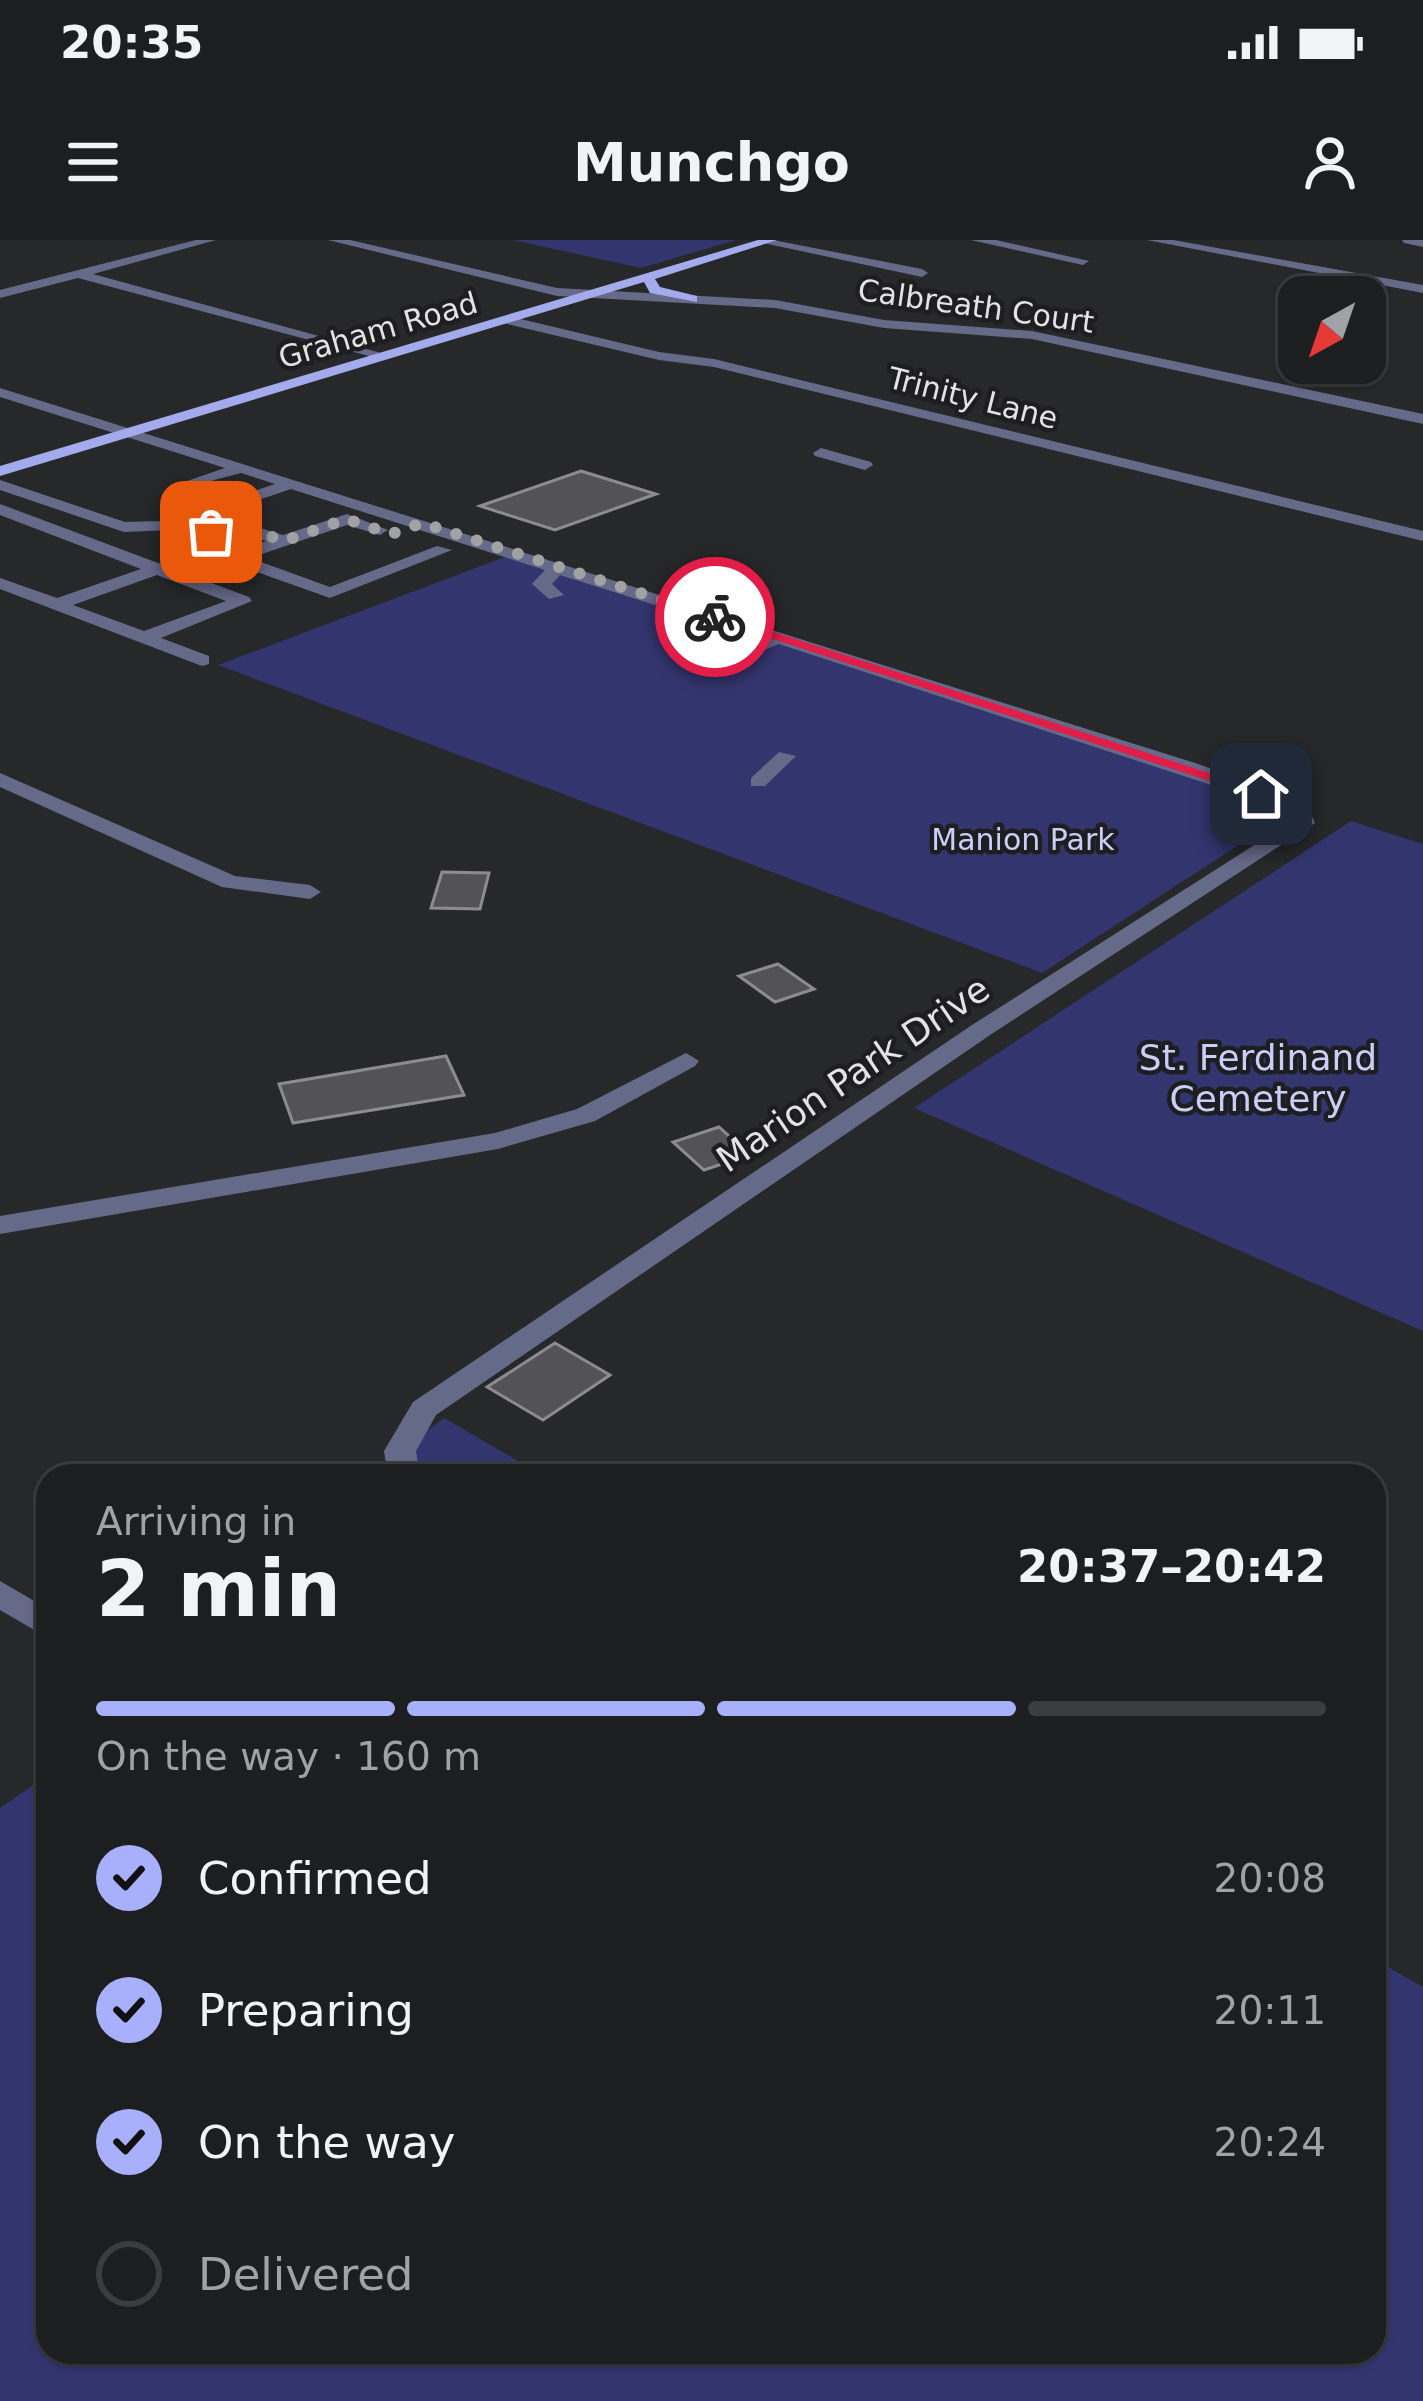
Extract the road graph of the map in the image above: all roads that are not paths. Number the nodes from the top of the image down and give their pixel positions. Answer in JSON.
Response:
{"nodes":[{"id":1,"x":210,"y":240,"type":"edge"},
{"id":2,"x":334,"y":240,"type":"edge"},
{"id":3,"x":977,"y":240,"type":"edge"},
{"id":4,"x":1153,"y":240,"type":"edge"},
{"id":5,"x":1408,"y":240,"type":"edge"},
{"id":6,"x":768,"y":241,"type":"edge"},
{"id":7,"x":1423,"y":243,"type":"edge"},
{"id":8,"x":1083,"y":261,"type":"dead end"},
{"id":9,"x":922,"y":273,"type":"dead end"},
{"id":10,"x":79,"y":274,"type":"junction"},
{"id":11,"x":649,"y":277,"type":"junction"},
{"id":12,"x":1423,"y":290,"type":"edge"},
{"id":13,"x":0,"y":294,"type":"edge"},
{"id":14,"x":588,"y":295,"type":"junction"},
{"id":15,"x":692,"y":299,"type":"junction"},
{"id":16,"x":508,"y":320,"type":"junction"},
{"id":17,"x":385,"y":356,"type":"junction"},
{"id":18,"x":0,"y":392,"type":"edge"},
{"id":19,"x":1423,"y":419,"type":"edge"},
{"id":20,"x":131,"y":431,"type":"junction"},
{"id":21,"x":821,"y":453,"type":"dead end"},
{"id":22,"x":865,"y":465,"type":"dead end"},
{"id":23,"x":245,"y":467,"type":"junction"},
{"id":24,"x":0,"y":471,"type":"edge"},
{"id":25,"x":294,"y":482,"type":"junction"},
{"id":26,"x":0,"y":485,"type":"edge"},
{"id":27,"x":190,"y":485,"type":"dead end"},
{"id":28,"x":0,"y":509,"type":"edge"},
{"id":29,"x":422,"y":523,"type":"junction"},
{"id":30,"x":391,"y":534,"type":"junction"},
{"id":31,"x":1423,"y":536,"type":"edge"},
{"id":32,"x":186,"y":541,"type":"junction"},
{"id":33,"x":284,"y":541,"type":"junction"},
{"id":34,"x":135,"y":557,"type":"junction"},
{"id":35,"x":233,"y":558,"type":"junction"},
{"id":36,"x":558,"y":567,"type":"junction"},
{"id":37,"x":157,"y":569,"type":"junction"},
{"id":38,"x":277,"y":574,"type":"junction"},
{"id":39,"x":0,"y":583,"type":"edge"},
{"id":40,"x":220,"y":592,"type":"junction"},
{"id":41,"x":555,"y":595,"type":"dead end"},
{"id":42,"x":55,"y":605,"type":"junction"},
{"id":43,"x":779,"y":637,"type":"junction"},
{"id":44,"x":143,"y":638,"type":"junction"},
{"id":45,"x":736,"y":655,"type":"dead end"},
{"id":46,"x":202,"y":660,"type":"dead end"},
{"id":47,"x":786,"y":756,"type":"dead end"},
{"id":48,"x":0,"y":779,"type":"edge"},
{"id":49,"x":758,"y":782,"type":"dead end"},
{"id":50,"x":310,"y":892,"type":"dead end"},
{"id":51,"x":686,"y":1060,"type":"dead end"},
{"id":52,"x":0,"y":1225,"type":"edge"},
{"id":53,"x":402,"y":1464,"type":"edge"},
{"id":54,"x":0,"y":1593,"type":"edge"},
{"id":55,"x":36,"y":1618,"type":"edge"}],
"edges":[{"from":1,"to":10,"type":"street"},
{"from":2,"to":14,"type":"street","name":"Calbreath Court"},
{"from":3,"to":8,"type":"street"},
{"from":4,"to":12,"type":"street"},
{"from":5,"to":7,"type":"street"},
{"from":6,"to":9,"type":"street"},
{"from":6,"to":11,"type":"main road","name":"Graham Road"},
{"from":10,"to":13,"type":"street"},
{"from":10,"to":17,"type":"street"},
{"from":11,"to":14,"type":"main road","name":"Graham Road"},
{"from":11,"to":15,"type":"main road"},
{"from":14,"to":15,"type":"street","name":"Calbreath Court"},
{"from":14,"to":16,"type":"main road","name":"Graham Road"},
{"from":15,"to":19,"type":"street","name":"Calbreath Court"},
{"from":16,"to":17,"type":"main road","name":"Graham Road"},
{"from":16,"to":31,"type":"street","name":"Trinity Lane"},
{"from":17,"to":20,"type":"main road","name":"Graham Road"},
{"from":18,"to":20,"type":"street"},
{"from":20,"to":23,"type":"street"},
{"from":20,"to":24,"type":"main road","name":"Graham Road"},
{"from":21,"to":22,"type":"street"},
{"from":23,"to":25,"type":"street"},
{"from":23,"to":27,"type":"street"},
{"from":25,"to":26,"type":"street"},
{"from":25,"to":29,"type":"street"},
{"from":28,"to":34,"type":"street"},
{"from":29,"to":30,"type":"street"},
{"from":29,"to":36,"type":"street"},
{"from":30,"to":33,"type":"street"},
{"from":30,"to":38,"type":"street"},
{"from":32,"to":33,"type":"street"},
{"from":32,"to":34,"type":"street"},
{"from":32,"to":35,"type":"street"},
{"from":33,"to":35,"type":"street"},
{"from":34,"to":37,"type":"street"},
{"from":35,"to":38,"type":"street"},
{"from":36,"to":41,"type":"street"},
{"from":36,"to":43,"type":"street"},
{"from":37,"to":40,"type":"street"},
{"from":37,"to":42,"type":"street"},
{"from":38,"to":40,"type":"street"},
{"from":39,"to":42,"type":"street"},
{"from":40,"to":44,"type":"street"},
{"from":42,"to":44,"type":"street"},
{"from":43,"to":45,"type":"street"},
{"from":43,"to":53,"type":"street","name":"Marion Park Drive"},
{"from":44,"to":46,"type":"street"},
{"from":47,"to":49,"type":"street"},
{"from":48,"to":50,"type":"street"},
{"from":51,"to":52,"type":"street"},
{"from":54,"to":55,"type":"street"}]}
